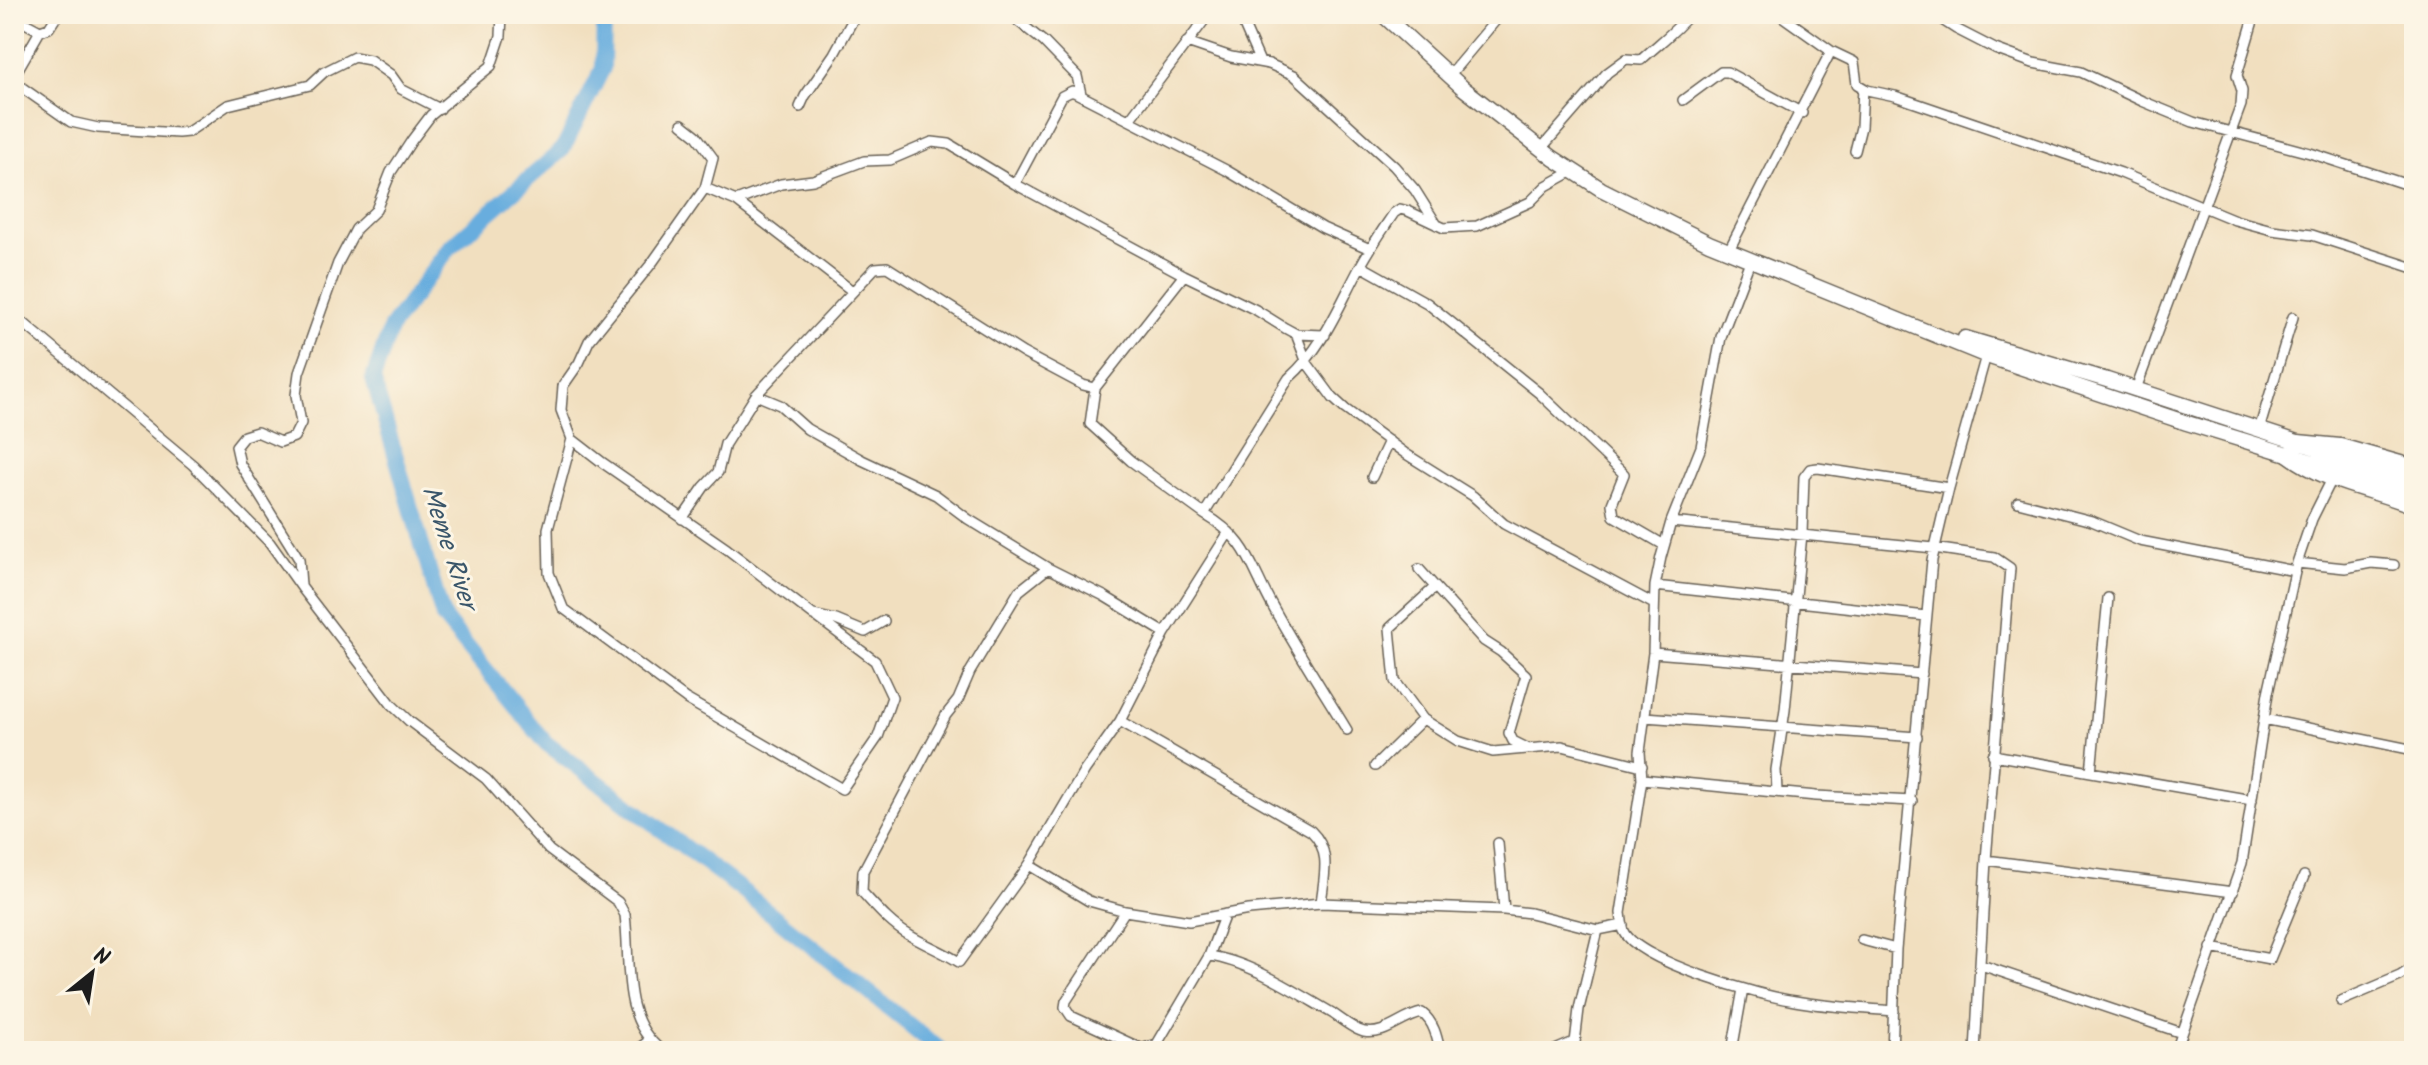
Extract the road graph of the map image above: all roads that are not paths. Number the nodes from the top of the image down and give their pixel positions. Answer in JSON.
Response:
{"nodes":[{"id":1,"x":58,"y":14,"type":"edge"},
{"id":2,"x":502,"y":14,"type":"edge"},
{"id":3,"x":856,"y":14,"type":"edge"},
{"id":4,"x":1009,"y":14,"type":"edge"},
{"id":5,"x":1209,"y":14,"type":"edge"},
{"id":6,"x":1239,"y":14,"type":"edge"},
{"id":7,"x":1382,"y":14,"type":"edge"},
{"id":8,"x":1394,"y":14,"type":"edge"},
{"id":9,"x":1501,"y":14,"type":"edge"},
{"id":10,"x":1690,"y":14,"type":"edge"},
{"id":11,"x":1779,"y":14,"type":"edge"},
{"id":12,"x":1933,"y":14,"type":"edge"},
{"id":13,"x":2255,"y":14,"type":"edge"},
{"id":14,"x":14,"y":17,"type":"edge"},
{"id":15,"x":40,"y":31,"type":"junction"},
{"id":16,"x":1187,"y":42,"type":"junction"},
{"id":17,"x":1831,"y":51,"type":"junction"},
{"id":18,"x":1260,"y":62,"type":"junction"},
{"id":19,"x":1453,"y":71,"type":"junction"},
{"id":20,"x":14,"y":79,"type":"edge"},
{"id":21,"x":1863,"y":88,"type":"junction"},
{"id":22,"x":1081,"y":94,"type":"junction"},
{"id":23,"x":1683,"y":100,"type":"dead end"},
{"id":24,"x":800,"y":107,"type":"dead end"},
{"id":25,"x":440,"y":109,"type":"junction"},
{"id":26,"x":1802,"y":113,"type":"junction"},
{"id":27,"x":1129,"y":120,"type":"junction"},
{"id":28,"x":682,"y":124,"type":"dead end"},
{"id":29,"x":2229,"y":132,"type":"junction"},
{"id":30,"x":1546,"y":143,"type":"junction"},
{"id":31,"x":1855,"y":151,"type":"dead end"},
{"id":32,"x":1573,"y":171,"type":"junction"},
{"id":33,"x":1015,"y":184,"type":"junction"},
{"id":34,"x":2414,"y":187,"type":"edge"},
{"id":35,"x":705,"y":188,"type":"junction"},
{"id":36,"x":736,"y":201,"type":"junction"},
{"id":37,"x":2202,"y":206,"type":"junction"},
{"id":38,"x":1437,"y":226,"type":"junction"},
{"id":39,"x":1731,"y":246,"type":"junction"},
{"id":40,"x":1370,"y":249,"type":"junction"},
{"id":41,"x":1750,"y":261,"type":"junction"},
{"id":42,"x":1361,"y":266,"type":"junction"},
{"id":43,"x":2414,"y":268,"type":"edge"},
{"id":44,"x":1184,"y":275,"type":"junction"},
{"id":45,"x":851,"y":290,"type":"junction"},
{"id":46,"x":14,"y":315,"type":"edge"},
{"id":47,"x":2293,"y":317,"type":"dead end"},
{"id":48,"x":1296,"y":334,"type":"junction"},
{"id":49,"x":1325,"y":335,"type":"junction"},
{"id":50,"x":1987,"y":350,"type":"junction"},
{"id":51,"x":1307,"y":363,"type":"junction"},
{"id":52,"x":1095,"y":388,"type":"junction"},
{"id":53,"x":2136,"y":389,"type":"junction"},
{"id":54,"x":756,"y":395,"type":"junction"},
{"id":55,"x":2259,"y":430,"type":"junction"},
{"id":56,"x":572,"y":439,"type":"junction"},
{"id":57,"x":1389,"y":441,"type":"junction"},
{"id":58,"x":2293,"y":448,"type":"junction"},
{"id":59,"x":2414,"y":468,"type":"edge"},
{"id":60,"x":1372,"y":477,"type":"dead end"},
{"id":61,"x":2332,"y":479,"type":"junction"},
{"id":62,"x":2414,"y":480,"type":"edge"},
{"id":63,"x":1949,"y":488,"type":"junction"},
{"id":64,"x":2414,"y":493,"type":"edge"},
{"id":65,"x":2018,"y":502,"type":"dead end"},
{"id":66,"x":2414,"y":505,"type":"edge"},
{"id":67,"x":1204,"y":514,"type":"junction"},
{"id":68,"x":682,"y":519,"type":"junction"},
{"id":69,"x":1671,"y":522,"type":"junction"},
{"id":70,"x":1229,"y":532,"type":"junction"},
{"id":71,"x":1802,"y":534,"type":"junction"},
{"id":72,"x":1664,"y":545,"type":"junction"},
{"id":73,"x":1934,"y":548,"type":"junction"},
{"id":74,"x":2394,"y":565,"type":"dead end"},
{"id":75,"x":2296,"y":567,"type":"junction"},
{"id":76,"x":1048,"y":568,"type":"junction"},
{"id":77,"x":1419,"y":569,"type":"dead end"},
{"id":78,"x":1655,"y":586,"type":"junction"},
{"id":79,"x":302,"y":588,"type":"junction"},
{"id":80,"x":1434,"y":588,"type":"junction"},
{"id":81,"x":2108,"y":598,"type":"dead end"},
{"id":82,"x":1795,"y":603,"type":"junction"},
{"id":83,"x":1654,"y":604,"type":"junction"},
{"id":84,"x":813,"y":615,"type":"junction"},
{"id":85,"x":1926,"y":616,"type":"junction"},
{"id":86,"x":884,"y":621,"type":"dead end"},
{"id":87,"x":1165,"y":633,"type":"junction"},
{"id":88,"x":1653,"y":653,"type":"junction"},
{"id":89,"x":1789,"y":665,"type":"junction"},
{"id":90,"x":1922,"y":674,"type":"junction"},
{"id":91,"x":1645,"y":717,"type":"junction"},
{"id":92,"x":1423,"y":719,"type":"junction"},
{"id":93,"x":2264,"y":719,"type":"junction"},
{"id":94,"x":1120,"y":721,"type":"junction"},
{"id":95,"x":1782,"y":727,"type":"junction"},
{"id":96,"x":1347,"y":730,"type":"dead end"},
{"id":97,"x":1917,"y":737,"type":"junction"},
{"id":98,"x":1528,"y":748,"type":"junction"},
{"id":99,"x":2414,"y":750,"type":"edge"},
{"id":100,"x":1993,"y":755,"type":"junction"},
{"id":101,"x":1375,"y":766,"type":"dead end"},
{"id":102,"x":1642,"y":766,"type":"junction"},
{"id":103,"x":2091,"y":772,"type":"junction"},
{"id":104,"x":1642,"y":779,"type":"junction"},
{"id":105,"x":1777,"y":792,"type":"junction"},
{"id":106,"x":2252,"y":800,"type":"junction"},
{"id":107,"x":1912,"y":801,"type":"junction"},
{"id":108,"x":1498,"y":843,"type":"dead end"},
{"id":109,"x":1986,"y":860,"type":"junction"},
{"id":110,"x":1029,"y":865,"type":"junction"},
{"id":111,"x":2304,"y":876,"type":"dead end"},
{"id":112,"x":2233,"y":892,"type":"junction"},
{"id":113,"x":1321,"y":903,"type":"junction"},
{"id":114,"x":1504,"y":910,"type":"junction"},
{"id":115,"x":1125,"y":911,"type":"junction"},
{"id":116,"x":1225,"y":914,"type":"junction"},
{"id":117,"x":1623,"y":925,"type":"junction"},
{"id":118,"x":1598,"y":930,"type":"junction"},
{"id":119,"x":1862,"y":940,"type":"dead end"},
{"id":120,"x":2211,"y":948,"type":"junction"},
{"id":121,"x":1896,"y":949,"type":"junction"},
{"id":122,"x":1209,"y":956,"type":"junction"},
{"id":123,"x":1981,"y":965,"type":"junction"},
{"id":124,"x":2414,"y":967,"type":"edge"},
{"id":125,"x":1743,"y":989,"type":"junction"},
{"id":126,"x":2341,"y":1001,"type":"dead end"},
{"id":127,"x":1894,"y":1011,"type":"junction"},
{"id":128,"x":2182,"y":1033,"type":"junction"},
{"id":129,"x":649,"y":1041,"type":"junction"},
{"id":130,"x":1158,"y":1047,"type":"edge"},
{"id":131,"x":1574,"y":1047,"type":"edge"},
{"id":132,"x":1144,"y":1050,"type":"edge"},
{"id":133,"x":635,"y":1051,"type":"edge"},
{"id":134,"x":662,"y":1051,"type":"edge"},
{"id":135,"x":1440,"y":1051,"type":"edge"},
{"id":136,"x":1553,"y":1051,"type":"edge"},
{"id":137,"x":1732,"y":1051,"type":"edge"},
{"id":138,"x":1892,"y":1051,"type":"edge"},
{"id":139,"x":1975,"y":1051,"type":"edge"},
{"id":140,"x":2176,"y":1051,"type":"edge"}],
"edges":[{"from":1,"to":15,"type":"street"},
{"from":2,"to":25,"type":"street"},
{"from":3,"to":24,"type":"street"},
{"from":4,"to":22,"type":"street"},
{"from":5,"to":16,"type":"street"},
{"from":6,"to":18,"type":"street"},
{"from":7,"to":32,"type":"main road"},
{"from":8,"to":19,"type":"main road"},
{"from":9,"to":19,"type":"street"},
{"from":10,"to":30,"type":"street"},
{"from":11,"to":17,"type":"street"},
{"from":12,"to":29,"type":"street"},
{"from":13,"to":29,"type":"street"},
{"from":14,"to":15,"type":"street"},
{"from":15,"to":20,"type":"street"},
{"from":16,"to":18,"type":"street"},
{"from":16,"to":27,"type":"street"},
{"from":17,"to":21,"type":"street"},
{"from":17,"to":26,"type":"street"},
{"from":18,"to":38,"type":"street"},
{"from":19,"to":30,"type":"main road"},
{"from":20,"to":25,"type":"street"},
{"from":21,"to":31,"type":"street"},
{"from":21,"to":37,"type":"street"},
{"from":22,"to":27,"type":"street"},
{"from":22,"to":33,"type":"street"},
{"from":23,"to":26,"type":"street"},
{"from":25,"to":79,"type":"street"},
{"from":26,"to":39,"type":"street"},
{"from":27,"to":40,"type":"street"},
{"from":28,"to":35,"type":"street"},
{"from":29,"to":34,"type":"street"},
{"from":29,"to":37,"type":"street"},
{"from":30,"to":39,"type":"main road"},
{"from":32,"to":38,"type":"street"},
{"from":32,"to":41,"type":"main road"},
{"from":33,"to":36,"type":"street"},
{"from":33,"to":44,"type":"street"},
{"from":35,"to":36,"type":"street"},
{"from":35,"to":56,"type":"street"},
{"from":36,"to":45,"type":"street"},
{"from":37,"to":43,"type":"street"},
{"from":37,"to":53,"type":"street"},
{"from":38,"to":40,"type":"street"},
{"from":39,"to":50,"type":"main road"},
{"from":40,"to":42,"type":"street"},
{"from":41,"to":50,"type":"main road"},
{"from":41,"to":69,"type":"street"},
{"from":42,"to":49,"type":"street"},
{"from":42,"to":72,"type":"street"},
{"from":44,"to":48,"type":"street"},
{"from":44,"to":52,"type":"street"},
{"from":45,"to":52,"type":"street"},
{"from":45,"to":54,"type":"street"},
{"from":46,"to":79,"type":"street"},
{"from":47,"to":55,"type":"street"},
{"from":48,"to":49,"type":"street"},
{"from":48,"to":51,"type":"street"},
{"from":49,"to":51,"type":"street"},
{"from":50,"to":53,"type":"main road"},
{"from":50,"to":58,"type":"main road"},
{"from":50,"to":63,"type":"street"},
{"from":51,"to":57,"type":"street"},
{"from":51,"to":67,"type":"street"},
{"from":52,"to":67,"type":"street"},
{"from":53,"to":55,"type":"main road"},
{"from":54,"to":68,"type":"street"},
{"from":54,"to":76,"type":"street"},
{"from":55,"to":58,"type":"main road"},
{"from":56,"to":68,"type":"street"},
{"from":56,"to":84,"type":"street"},
{"from":57,"to":60,"type":"street"},
{"from":57,"to":83,"type":"street"},
{"from":58,"to":59,"type":"highway"},
{"from":58,"to":61,"type":"highway"},
{"from":58,"to":62,"type":"main road"},
{"from":58,"to":64,"type":"main road"},
{"from":61,"to":66,"type":"highway"},
{"from":61,"to":75,"type":"street"},
{"from":63,"to":71,"type":"street"},
{"from":63,"to":73,"type":"street"},
{"from":65,"to":75,"type":"street"},
{"from":67,"to":70,"type":"street"},
{"from":68,"to":84,"type":"street"},
{"from":69,"to":71,"type":"street"},
{"from":69,"to":72,"type":"street"},
{"from":70,"to":87,"type":"street"},
{"from":70,"to":96,"type":"street"},
{"from":71,"to":73,"type":"street"},
{"from":71,"to":82,"type":"street"},
{"from":72,"to":78,"type":"street"},
{"from":73,"to":85,"type":"street"},
{"from":73,"to":100,"type":"street"},
{"from":74,"to":75,"type":"street"},
{"from":75,"to":93,"type":"street"},
{"from":76,"to":87,"type":"street"},
{"from":76,"to":110,"type":"street"},
{"from":77,"to":80,"type":"street"},
{"from":78,"to":82,"type":"street"},
{"from":78,"to":83,"type":"street"},
{"from":79,"to":129,"type":"street"},
{"from":80,"to":92,"type":"street"},
{"from":80,"to":98,"type":"street"},
{"from":81,"to":103,"type":"street"},
{"from":82,"to":85,"type":"street"},
{"from":82,"to":89,"type":"street"},
{"from":83,"to":88,"type":"street"},
{"from":84,"to":86,"type":"street"},
{"from":85,"to":90,"type":"street"},
{"from":87,"to":94,"type":"street"},
{"from":88,"to":89,"type":"street"},
{"from":88,"to":91,"type":"street"},
{"from":89,"to":90,"type":"street"},
{"from":89,"to":95,"type":"street"},
{"from":90,"to":97,"type":"street"},
{"from":91,"to":95,"type":"street"},
{"from":91,"to":102,"type":"street"},
{"from":92,"to":98,"type":"street"},
{"from":92,"to":101,"type":"street"},
{"from":93,"to":99,"type":"street"},
{"from":93,"to":106,"type":"street"},
{"from":94,"to":110,"type":"street"},
{"from":94,"to":113,"type":"street"},
{"from":95,"to":97,"type":"street"},
{"from":95,"to":105,"type":"street"},
{"from":97,"to":107,"type":"street"},
{"from":98,"to":102,"type":"street"},
{"from":100,"to":103,"type":"street"},
{"from":100,"to":109,"type":"street"},
{"from":102,"to":104,"type":"street"},
{"from":103,"to":106,"type":"street"},
{"from":104,"to":105,"type":"street"},
{"from":104,"to":117,"type":"street"},
{"from":105,"to":107,"type":"street"},
{"from":106,"to":112,"type":"street"},
{"from":107,"to":121,"type":"street"},
{"from":108,"to":114,"type":"street"},
{"from":109,"to":112,"type":"street"},
{"from":109,"to":123,"type":"street"},
{"from":110,"to":115,"type":"street"},
{"from":111,"to":120,"type":"street"},
{"from":112,"to":120,"type":"street"},
{"from":113,"to":114,"type":"street"},
{"from":113,"to":116,"type":"street"},
{"from":114,"to":118,"type":"street"},
{"from":115,"to":116,"type":"street"},
{"from":115,"to":132,"type":"street"},
{"from":116,"to":122,"type":"street"},
{"from":117,"to":118,"type":"street"},
{"from":117,"to":125,"type":"street"},
{"from":118,"to":131,"type":"street"},
{"from":119,"to":121,"type":"street"},
{"from":120,"to":128,"type":"street"},
{"from":121,"to":127,"type":"street"},
{"from":122,"to":130,"type":"street"},
{"from":122,"to":135,"type":"street"},
{"from":123,"to":128,"type":"street"},
{"from":123,"to":139,"type":"street"},
{"from":124,"to":126,"type":"street"},
{"from":125,"to":127,"type":"street"},
{"from":125,"to":137,"type":"street"},
{"from":127,"to":138,"type":"street"},
{"from":128,"to":140,"type":"street"},
{"from":129,"to":133,"type":"street"},
{"from":129,"to":134,"type":"street"},
{"from":130,"to":132,"type":"street"},
{"from":131,"to":136,"type":"street"}]}
